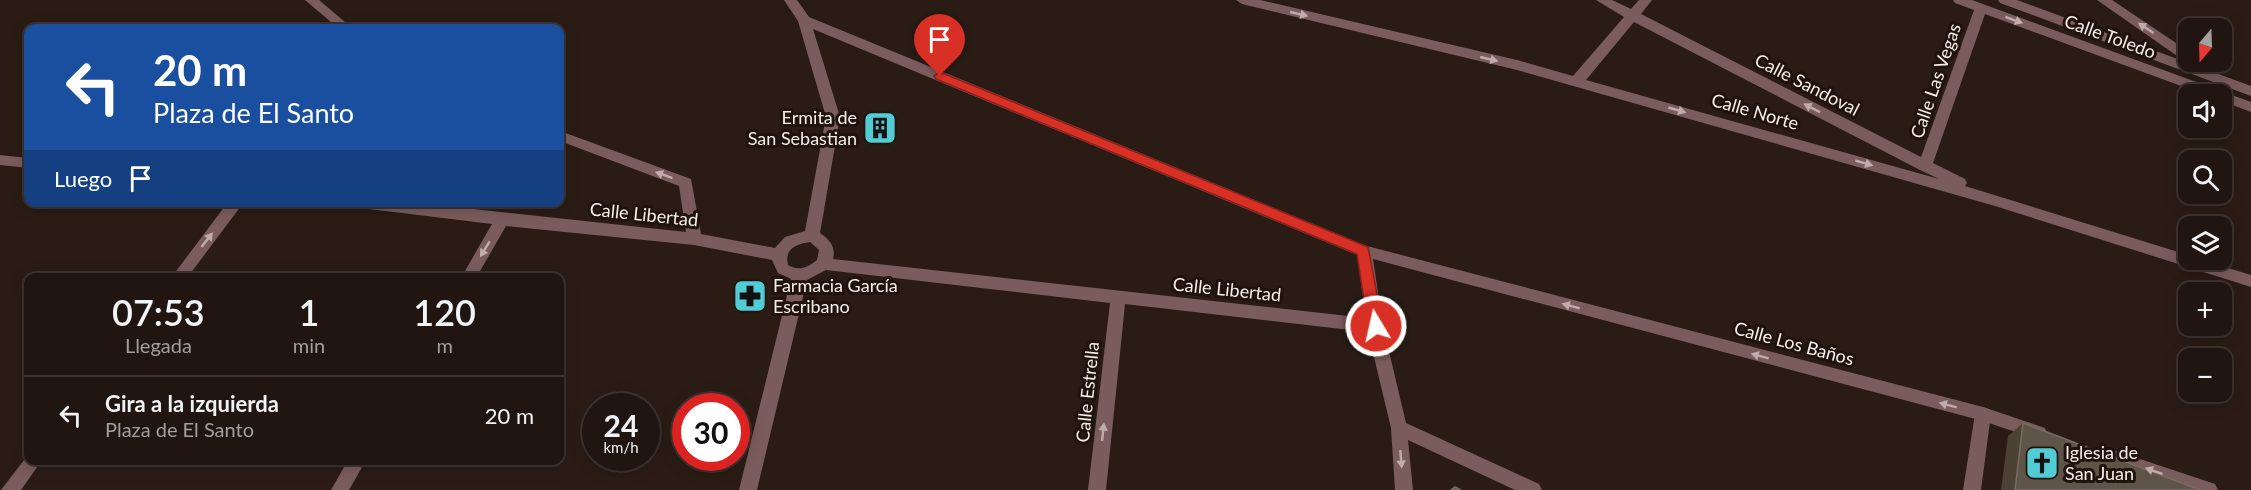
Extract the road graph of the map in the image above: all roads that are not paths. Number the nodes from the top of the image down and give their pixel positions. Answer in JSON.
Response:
{"nodes":[{"id":1,"x":310,"y":0,"type":"edge"},
{"id":2,"x":790,"y":0,"type":"edge"},
{"id":3,"x":1242,"y":0,"type":"edge"},
{"id":4,"x":1602,"y":0,"type":"edge"},
{"id":5,"x":1646,"y":0,"type":"edge"},
{"id":6,"x":1959,"y":0,"type":"edge"},
{"id":7,"x":2004,"y":0,"type":"edge"},
{"id":8,"x":2103,"y":0,"type":"edge"},
{"id":9,"x":1981,"y":8,"type":"junction"},
{"id":10,"x":1634,"y":16,"type":"junction"},
{"id":11,"x":804,"y":20,"type":"junction"},
{"id":12,"x":341,"y":24,"type":"edge"},
{"id":13,"x":2178,"y":50,"type":"edge"},
{"id":14,"x":2212,"y":72,"type":"edge"},
{"id":15,"x":2223,"y":79,"type":"junction"},
{"id":16,"x":1576,"y":82,"type":"junction"},
{"id":17,"x":2189,"y":84,"type":"edge"},
{"id":18,"x":2251,"y":91,"type":"edge"},
{"id":19,"x":2232,"y":100,"type":"edge"},
{"id":20,"x":2251,"y":107,"type":"edge"},
{"id":21,"x":564,"y":137,"type":"edge"},
{"id":22,"x":0,"y":160,"type":"edge"},
{"id":23,"x":24,"y":163,"type":"edge"},
{"id":24,"x":1925,"y":166,"type":"junction"},
{"id":25,"x":1995,"y":200,"type":"junction"},
{"id":26,"x":233,"y":207,"type":"edge"},
{"id":27,"x":400,"y":207,"type":"edge"},
{"id":28,"x":502,"y":220,"type":"junction"},
{"id":29,"x":813,"y":237,"type":"junction"},
{"id":30,"x":694,"y":239,"type":"junction"},
{"id":31,"x":1364,"y":251,"type":"junction"},
{"id":32,"x":779,"y":255,"type":"junction"},
{"id":33,"x":823,"y":264,"type":"junction"},
{"id":34,"x":182,"y":273,"type":"edge"},
{"id":35,"x":471,"y":273,"type":"edge"},
{"id":36,"x":800,"y":275,"type":"junction"},
{"id":37,"x":2251,"y":281,"type":"edge"},
{"id":38,"x":1118,"y":298,"type":"junction"},
{"id":39,"x":1376,"y":326,"type":"junction"},
{"id":40,"x":1983,"y":414,"type":"junction"},
{"id":41,"x":1399,"y":428,"type":"junction"},
{"id":42,"x":2051,"y":437,"type":"edge"},
{"id":43,"x":2096,"y":452,"type":"edge"},
{"id":44,"x":30,"y":465,"type":"edge"},
{"id":45,"x":355,"y":465,"type":"edge"},
{"id":46,"x":10,"y":490,"type":"edge"},
{"id":47,"x":340,"y":490,"type":"edge"},
{"id":48,"x":748,"y":490,"type":"edge"},
{"id":49,"x":1097,"y":490,"type":"edge"},
{"id":50,"x":1404,"y":490,"type":"edge"},
{"id":51,"x":1533,"y":490,"type":"edge"},
{"id":52,"x":1972,"y":490,"type":"edge"},
{"id":53,"x":2209,"y":490,"type":"edge"}],
"edges":[{"from":1,"to":12,"type":"street"},
{"from":2,"to":11,"type":"street"},
{"from":3,"to":16,"type":"street","name":"Calle Norte","one_way":true},
{"from":4,"to":10,"type":"street","name":"Calle Sandoval"},
{"from":5,"to":10,"type":"street"},
{"from":6,"to":9,"type":"street","name":"Calle Toledo"},
{"from":7,"to":15,"type":"street","name":"Calle Toledo"},
{"from":13,"to":8,"type":"street","one_way":true},
{"from":9,"to":17,"type":"street","name":"Calle Toledo","one_way":true},
{"from":9,"to":24,"type":"street","name":"Calle Las Vegas"},
{"from":10,"to":16,"type":"street"},
{"from":24,"to":10,"type":"street","name":"Calle Sandoval","one_way":true},
{"from":11,"to":29,"type":"street"},
{"from":11,"to":31,"type":"street","name":"Calle Los Baños"},
{"from":14,"to":15,"type":"street"},
{"from":15,"to":18,"type":"street","name":"Calle Toledo"},
{"from":16,"to":25,"type":"street","name":"Calle Norte","one_way":true},
{"from":19,"to":20,"type":"street"},
{"from":30,"to":21,"type":"street","one_way":true},
{"from":22,"to":23,"type":"street"},
{"from":24,"to":25,"type":"street","name":"Calle Sandoval"},
{"from":25,"to":37,"type":"street","name":"Calle Norte"},
{"from":34,"to":26,"type":"street","one_way":true},
{"from":27,"to":28,"type":"street","name":"Calle Libertad"},
{"from":28,"to":30,"type":"street","name":"Calle Libertad"},
{"from":28,"to":35,"type":"street","one_way":true},
{"from":29,"to":32,"type":"street"},
{"from":29,"to":33,"type":"street"},
{"from":30,"to":32,"type":"street","name":"Calle Libertad"},
{"from":31,"to":39,"type":"street"},
{"from":40,"to":31,"type":"street","name":"Calle Los Baños","one_way":true},
{"from":32,"to":36,"type":"street"},
{"from":33,"to":36,"type":"street"},
{"from":33,"to":38,"type":"street","name":"Calle Libertad"},
{"from":36,"to":48,"type":"street"},
{"from":38,"to":39,"type":"street","name":"Calle Libertad"},
{"from":49,"to":38,"type":"street","name":"Calle Estrella","one_way":true},
{"from":39,"to":41,"type":"street"},
{"from":40,"to":42,"type":"street","name":"Calle Los Baños"},
{"from":40,"to":52,"type":"street"},
{"from":41,"to":50,"type":"street","one_way":true},
{"from":41,"to":51,"type":"street"},
{"from":53,"to":43,"type":"street","one_way":true},
{"from":44,"to":46,"type":"street"},
{"from":45,"to":47,"type":"street"}]}
